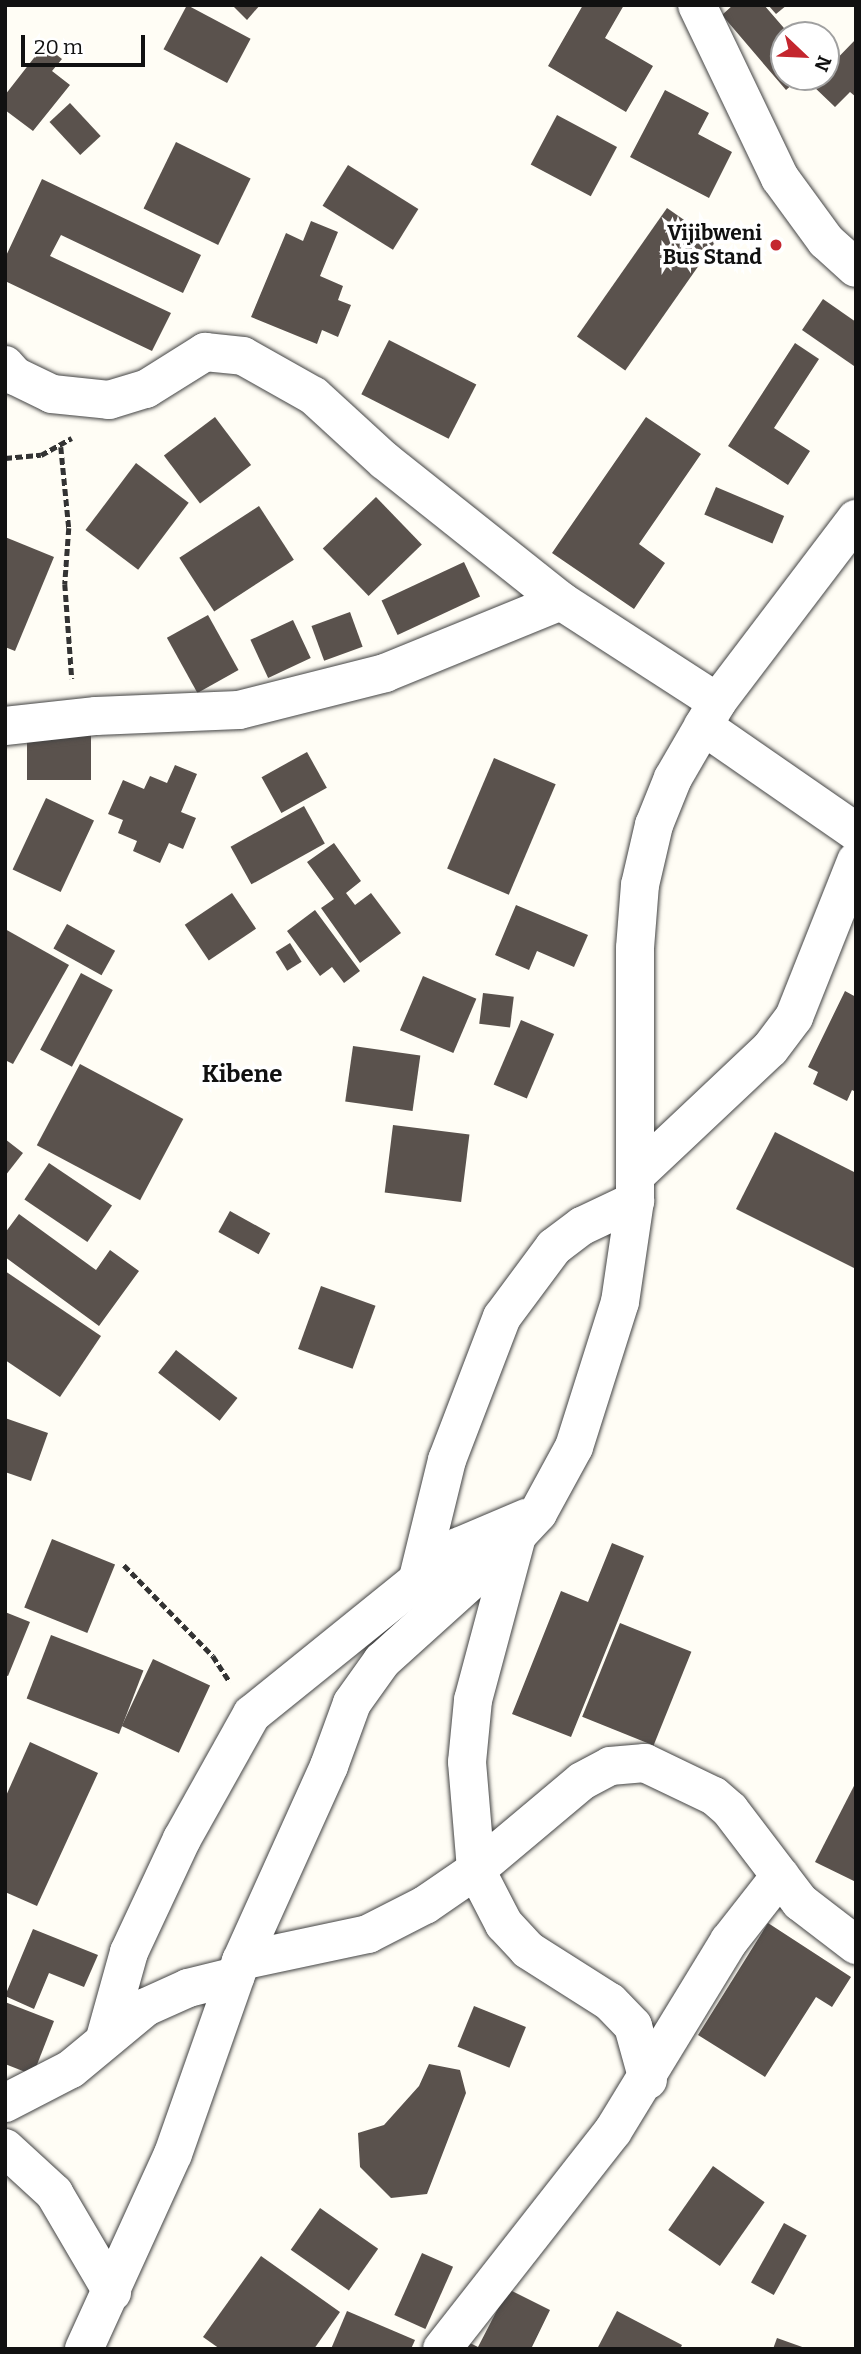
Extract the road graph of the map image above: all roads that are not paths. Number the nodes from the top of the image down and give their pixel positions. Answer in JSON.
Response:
{"nodes":[{"id":1,"x":697,"y":5,"type":"edge"},
{"id":2,"x":856,"y":268,"type":"edge"},
{"id":3,"x":5,"y":365,"type":"edge"},
{"id":4,"x":856,"y":519,"type":"edge"},
{"id":5,"x":561,"y":601,"type":"junction"},
{"id":6,"x":710,"y":714,"type":"junction"},
{"id":7,"x":5,"y":726,"type":"edge"},
{"id":8,"x":856,"y":832,"type":"edge"},
{"id":9,"x":856,"y":861,"type":"edge"},
{"id":10,"x":635,"y":1189,"type":"junction"},
{"id":11,"x":527,"y":1524,"type":"junction"},
{"id":12,"x":418,"y":1578,"type":"junction"},
{"id":13,"x":476,"y":1870,"type":"junction"},
{"id":14,"x":780,"y":1876,"type":"junction"},
{"id":15,"x":856,"y":1945,"type":"edge"},
{"id":16,"x":238,"y":1968,"type":"junction"},
{"id":17,"x":104,"y":2038,"type":"junction"},
{"id":18,"x":648,"y":2080,"type":"junction"},
{"id":19,"x":5,"y":2103,"type":"edge"},
{"id":20,"x":5,"y":2148,"type":"edge"},
{"id":21,"x":112,"y":2292,"type":"junction"},
{"id":22,"x":84,"y":2349,"type":"edge"},
{"id":23,"x":442,"y":2349,"type":"edge"}],
"edges":[{"from":1,"to":2,"type":"street"},
{"from":3,"to":5,"type":"street"},
{"from":4,"to":6,"type":"street"},
{"from":5,"to":6,"type":"street"},
{"from":5,"to":7,"type":"street"},
{"from":6,"to":8,"type":"street"},
{"from":6,"to":10,"type":"street"},
{"from":9,"to":10,"type":"street"},
{"from":10,"to":11,"type":"street"},
{"from":10,"to":12,"type":"street"},
{"from":11,"to":12,"type":"street"},
{"from":11,"to":13,"type":"street"},
{"from":11,"to":16,"type":"street"},
{"from":12,"to":17,"type":"street"},
{"from":13,"to":14,"type":"street"},
{"from":13,"to":16,"type":"street"},
{"from":13,"to":18,"type":"street"},
{"from":14,"to":15,"type":"street"},
{"from":14,"to":18,"type":"street"},
{"from":16,"to":17,"type":"street"},
{"from":16,"to":21,"type":"street"},
{"from":17,"to":19,"type":"street"},
{"from":18,"to":23,"type":"street"},
{"from":20,"to":21,"type":"street"},
{"from":21,"to":22,"type":"street"}]}
